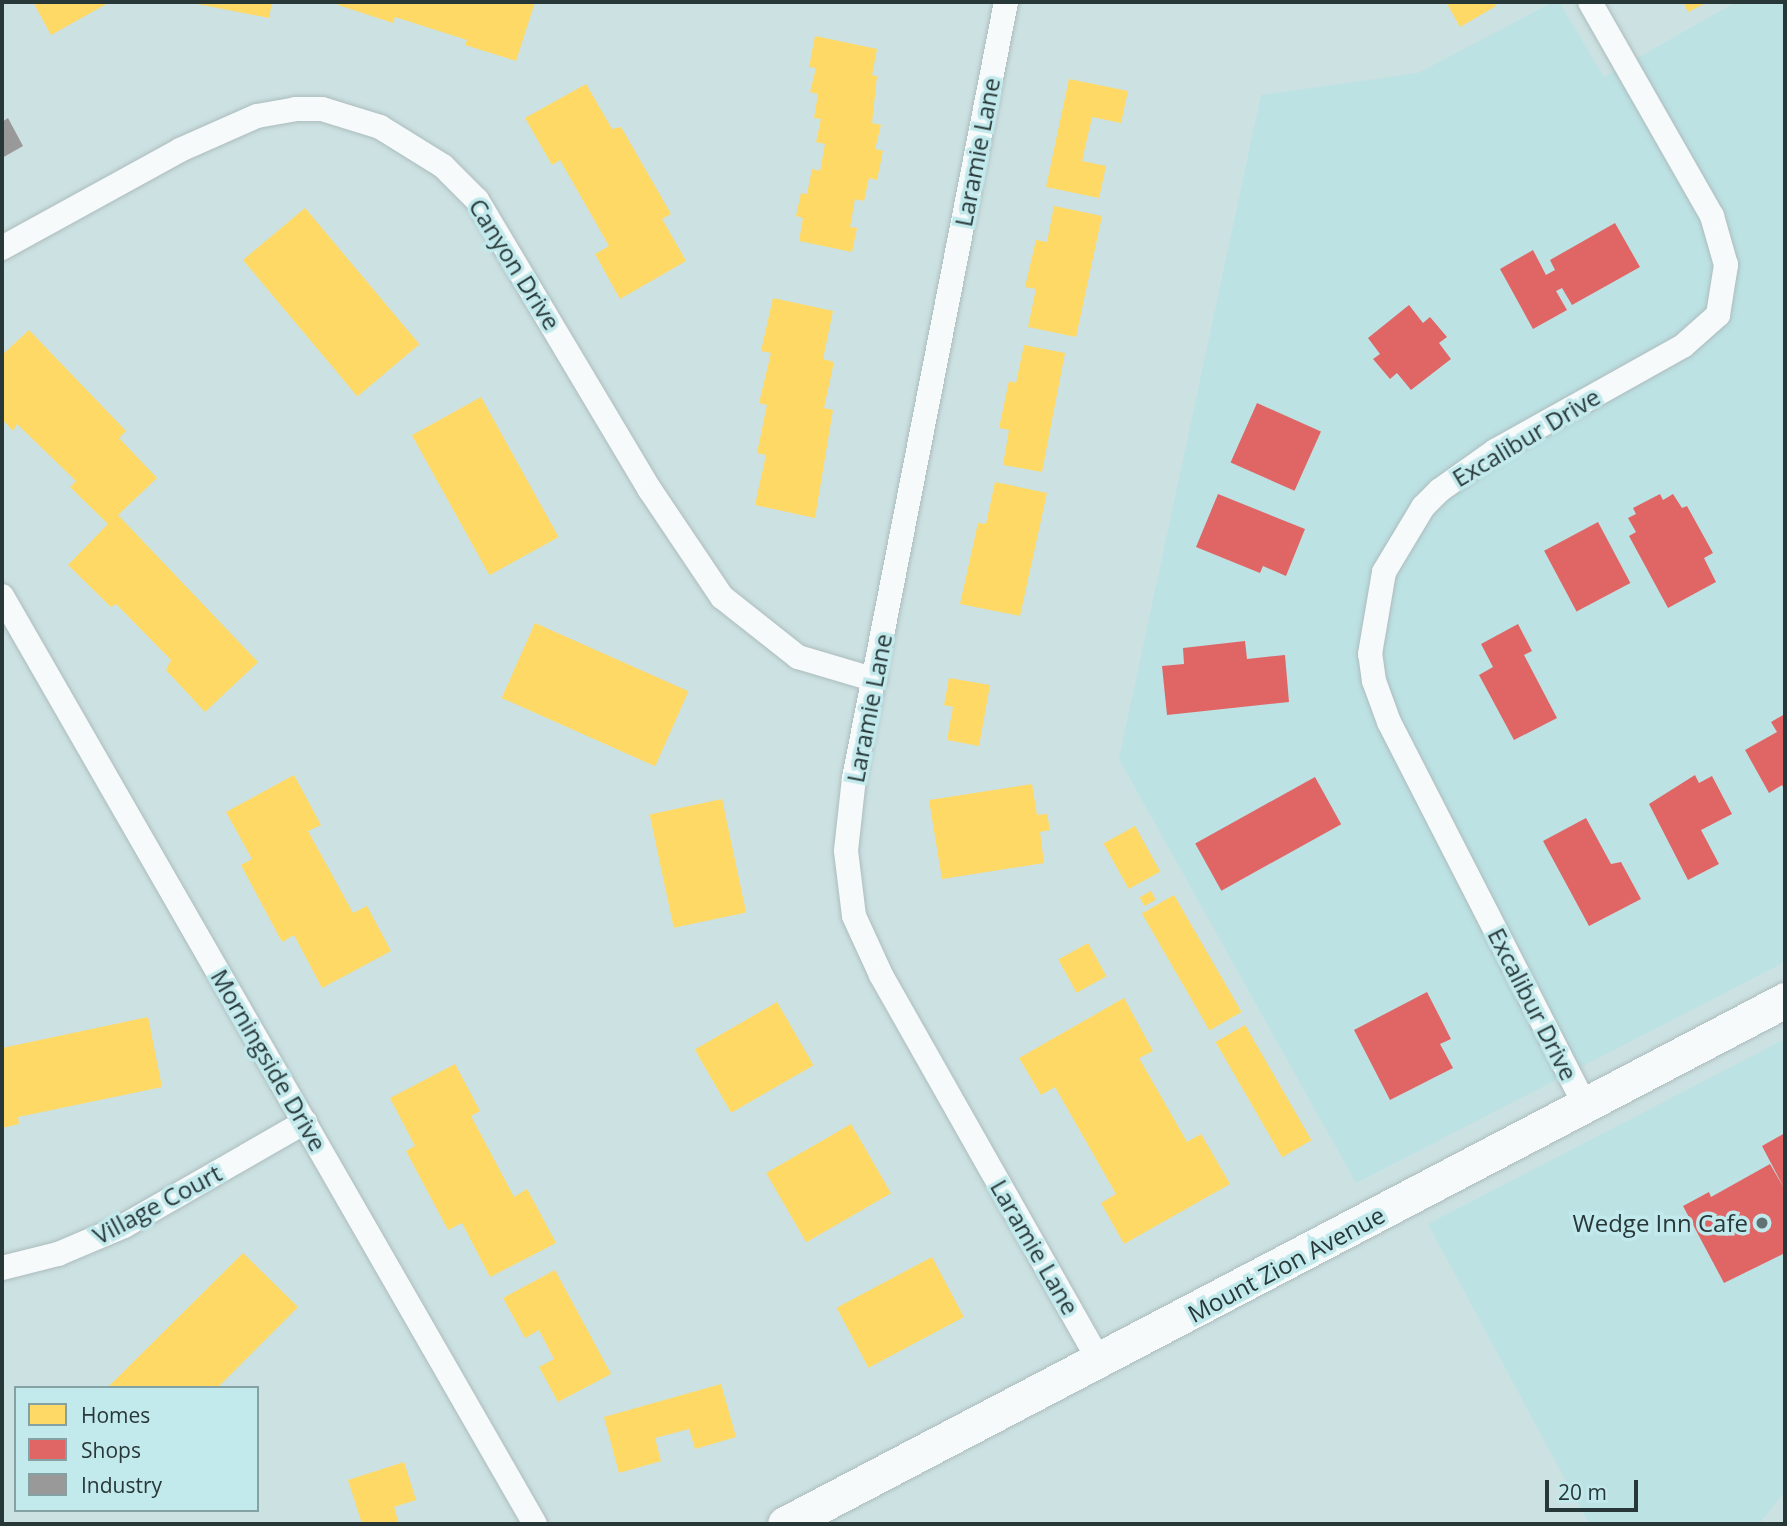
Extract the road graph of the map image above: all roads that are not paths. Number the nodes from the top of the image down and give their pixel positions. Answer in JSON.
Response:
{"nodes":[{"id":1,"x":1006,"y":2,"type":"edge"},
{"id":2,"x":1590,"y":2,"type":"edge"},
{"id":3,"x":2,"y":247,"type":"edge"},
{"id":4,"x":2,"y":596,"type":"edge"},
{"id":5,"x":875,"y":680,"type":"junction"},
{"id":6,"x":1785,"y":1000,"type":"edge"},
{"id":7,"x":1586,"y":1107,"type":"junction"},
{"id":8,"x":305,"y":1122,"type":"junction"},
{"id":9,"x":2,"y":1268,"type":"edge"},
{"id":10,"x":1100,"y":1362,"type":"junction"},
{"id":11,"x":535,"y":1524,"type":"edge"},
{"id":12,"x":785,"y":1524,"type":"edge"}],
"edges":[{"from":1,"to":5,"type":"street","name":"Laramie Lane"},
{"from":2,"to":7,"type":"street","name":"Excalibur Drive"},
{"from":3,"to":5,"type":"street","name":"Canyon Drive"},
{"from":4,"to":8,"type":"street","name":"Morningside Drive"},
{"from":5,"to":10,"type":"street","name":"Laramie Lane"},
{"from":6,"to":7,"type":"main road","name":"Mount Zion Avenue"},
{"from":7,"to":10,"type":"main road","name":"Mount Zion Avenue"},
{"from":8,"to":9,"type":"street","name":"Village Court"},
{"from":8,"to":11,"type":"street","name":"Morningside Drive"},
{"from":10,"to":12,"type":"main road","name":"Mount Zion Avenue"}]}
